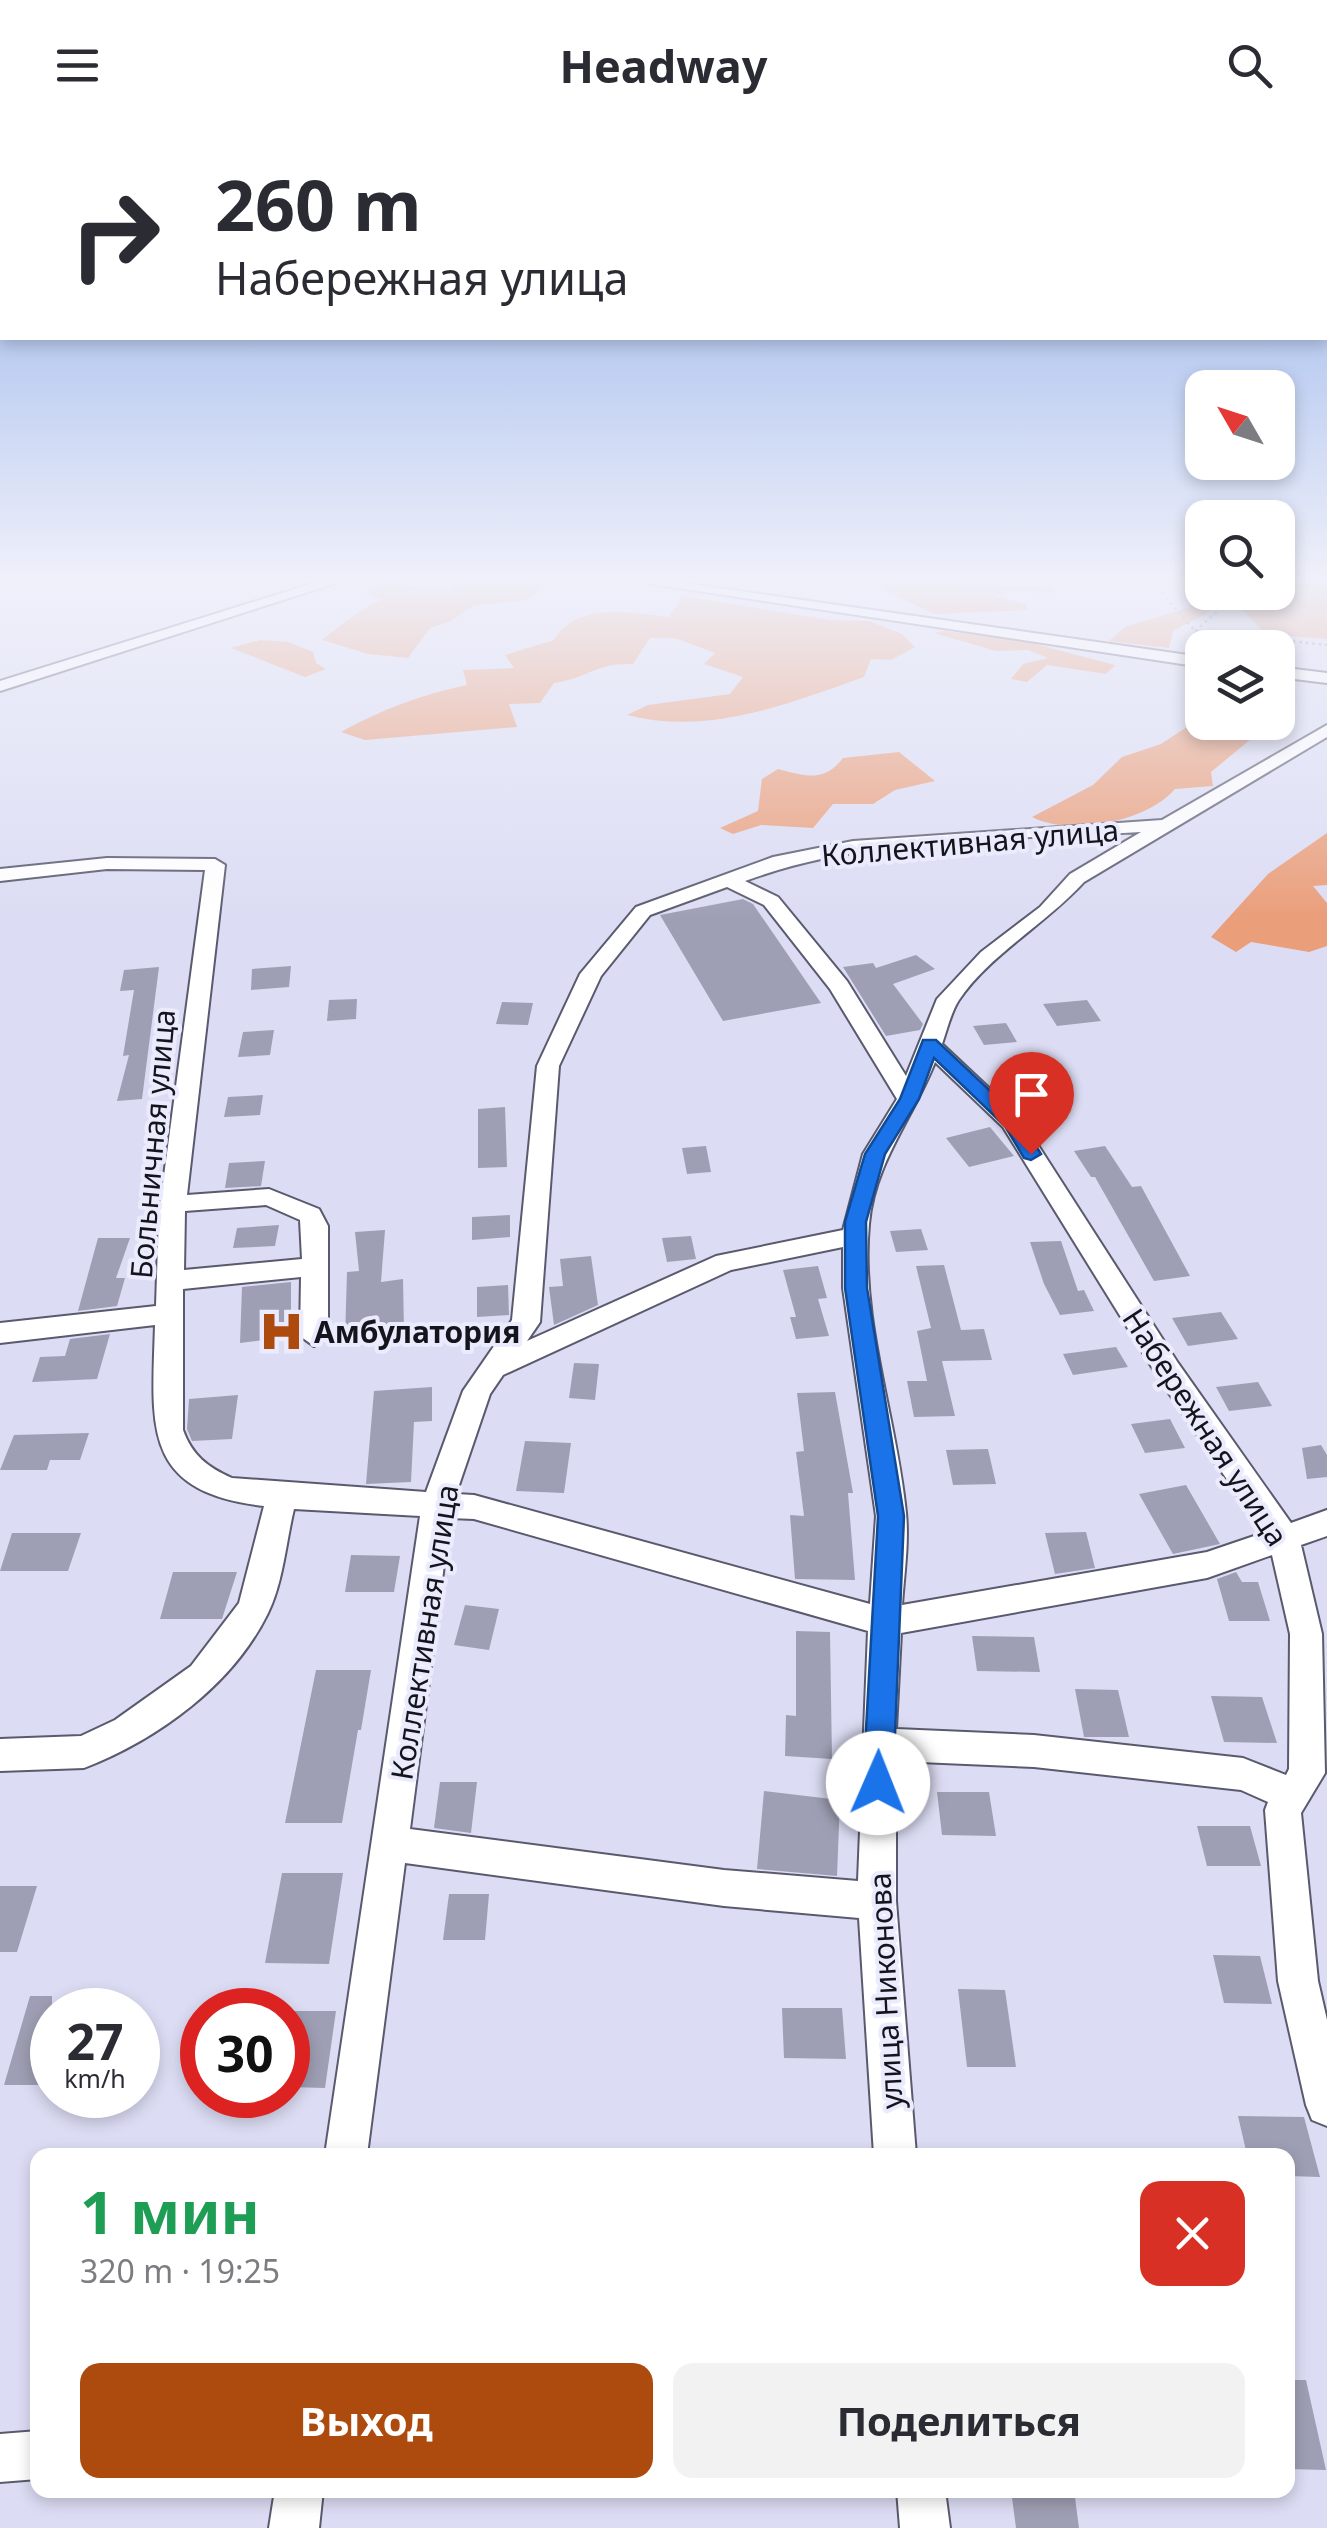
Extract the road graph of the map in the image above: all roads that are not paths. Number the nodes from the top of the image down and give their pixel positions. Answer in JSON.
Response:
{"nodes":[{"id":1,"x":1327,"y":730,"type":"edge"},
{"id":2,"x":1168,"y":825,"type":"junction"},
{"id":3,"x":0,"y":874,"type":"edge"},
{"id":4,"x":726,"y":879,"type":"junction"},
{"id":5,"x":930,"y":1044,"type":"junction"},
{"id":6,"x":909,"y":1099,"type":"junction"},
{"id":7,"x":174,"y":1204,"type":"junction"},
{"id":8,"x":856,"y":1236,"type":"junction"},
{"id":9,"x":315,"y":1267,"type":"junction"},
{"id":10,"x":170,"y":1281,"type":"junction"},
{"id":11,"x":171,"y":1314,"type":"junction"},
{"id":12,"x":0,"y":1333,"type":"edge"},
{"id":13,"x":314,"y":1336,"type":"dead end"},
{"id":14,"x":494,"y":1367,"type":"junction"},
{"id":15,"x":282,"y":1496,"type":"junction"},
{"id":16,"x":437,"y":1503,"type":"junction"},
{"id":17,"x":1327,"y":1523,"type":"edge"},
{"id":18,"x":1283,"y":1537,"type":"junction"},
{"id":19,"x":886,"y":1622,"type":"junction"},
{"id":20,"x":878,"y":1744,"type":"junction"},
{"id":21,"x":0,"y":1755,"type":"edge"},
{"id":22,"x":1292,"y":1795,"type":"junction"},
{"id":23,"x":392,"y":1844,"type":"junction"},
{"id":24,"x":877,"y":1901,"type":"junction"},
{"id":25,"x":1327,"y":2105,"type":"edge"},
{"id":26,"x":347,"y":2148,"type":"edge"},
{"id":27,"x":895,"y":2148,"type":"edge"},
{"id":28,"x":30,"y":2456,"type":"edge"},
{"id":29,"x":0,"y":2458,"type":"edge"},
{"id":30,"x":298,"y":2498,"type":"edge"},
{"id":31,"x":922,"y":2498,"type":"edge"},
{"id":32,"x":294,"y":2528,"type":"edge"},
{"id":33,"x":925,"y":2528,"type":"edge"}],
"edges":[{"from":1,"to":2,"type":"street","name":"улица Никонова"},
{"from":2,"to":4,"type":"street","name":"Коллективная улица"},
{"from":2,"to":5,"type":"street","name":"улица Никонова"},
{"from":3,"to":7,"type":"street","name":"Больничная улица"},
{"from":4,"to":6,"type":"street"},
{"from":4,"to":14,"type":"street","name":"Коллективная улица"},
{"from":5,"to":6,"type":"street","name":"улица Никонова"},
{"from":5,"to":18,"type":"street","name":"Набережная улица"},
{"from":6,"to":8,"type":"street","name":"улица Никонова"},
{"from":7,"to":9,"type":"street"},
{"from":7,"to":10,"type":"street","name":"Больничная улица"},
{"from":8,"to":14,"type":"street"},
{"from":8,"to":19,"type":"street","name":"улица Никонова"},
{"from":9,"to":10,"type":"street"},
{"from":9,"to":13,"type":"street"},
{"from":10,"to":11,"type":"street","name":"Больничная улица"},
{"from":11,"to":12,"type":"street"},
{"from":11,"to":15,"type":"street","name":"Больничная улица"},
{"from":14,"to":16,"type":"street","name":"Коллективная улица"},
{"from":15,"to":16,"type":"street","name":"Больничная улица"},
{"from":15,"to":21,"type":"street"},
{"from":16,"to":19,"type":"street","name":"Больничная улица"},
{"from":16,"to":23,"type":"street","name":"Коллективная улица"},
{"from":17,"to":18,"type":"street"},
{"from":18,"to":19,"type":"street"},
{"from":18,"to":22,"type":"street","name":"Набережная улица"},
{"from":19,"to":20,"type":"street","name":"улица Никонова"},
{"from":20,"to":22,"type":"street"},
{"from":20,"to":24,"type":"street","name":"улица Никонова"},
{"from":22,"to":25,"type":"street","name":"Набережная улица"},
{"from":23,"to":24,"type":"street"},
{"from":23,"to":26,"type":"street","name":"Коллективная улица"},
{"from":24,"to":27,"type":"street","name":"улица Никонова"},
{"from":28,"to":29,"type":"street"},
{"from":30,"to":32,"type":"street"},
{"from":31,"to":33,"type":"street"}]}
